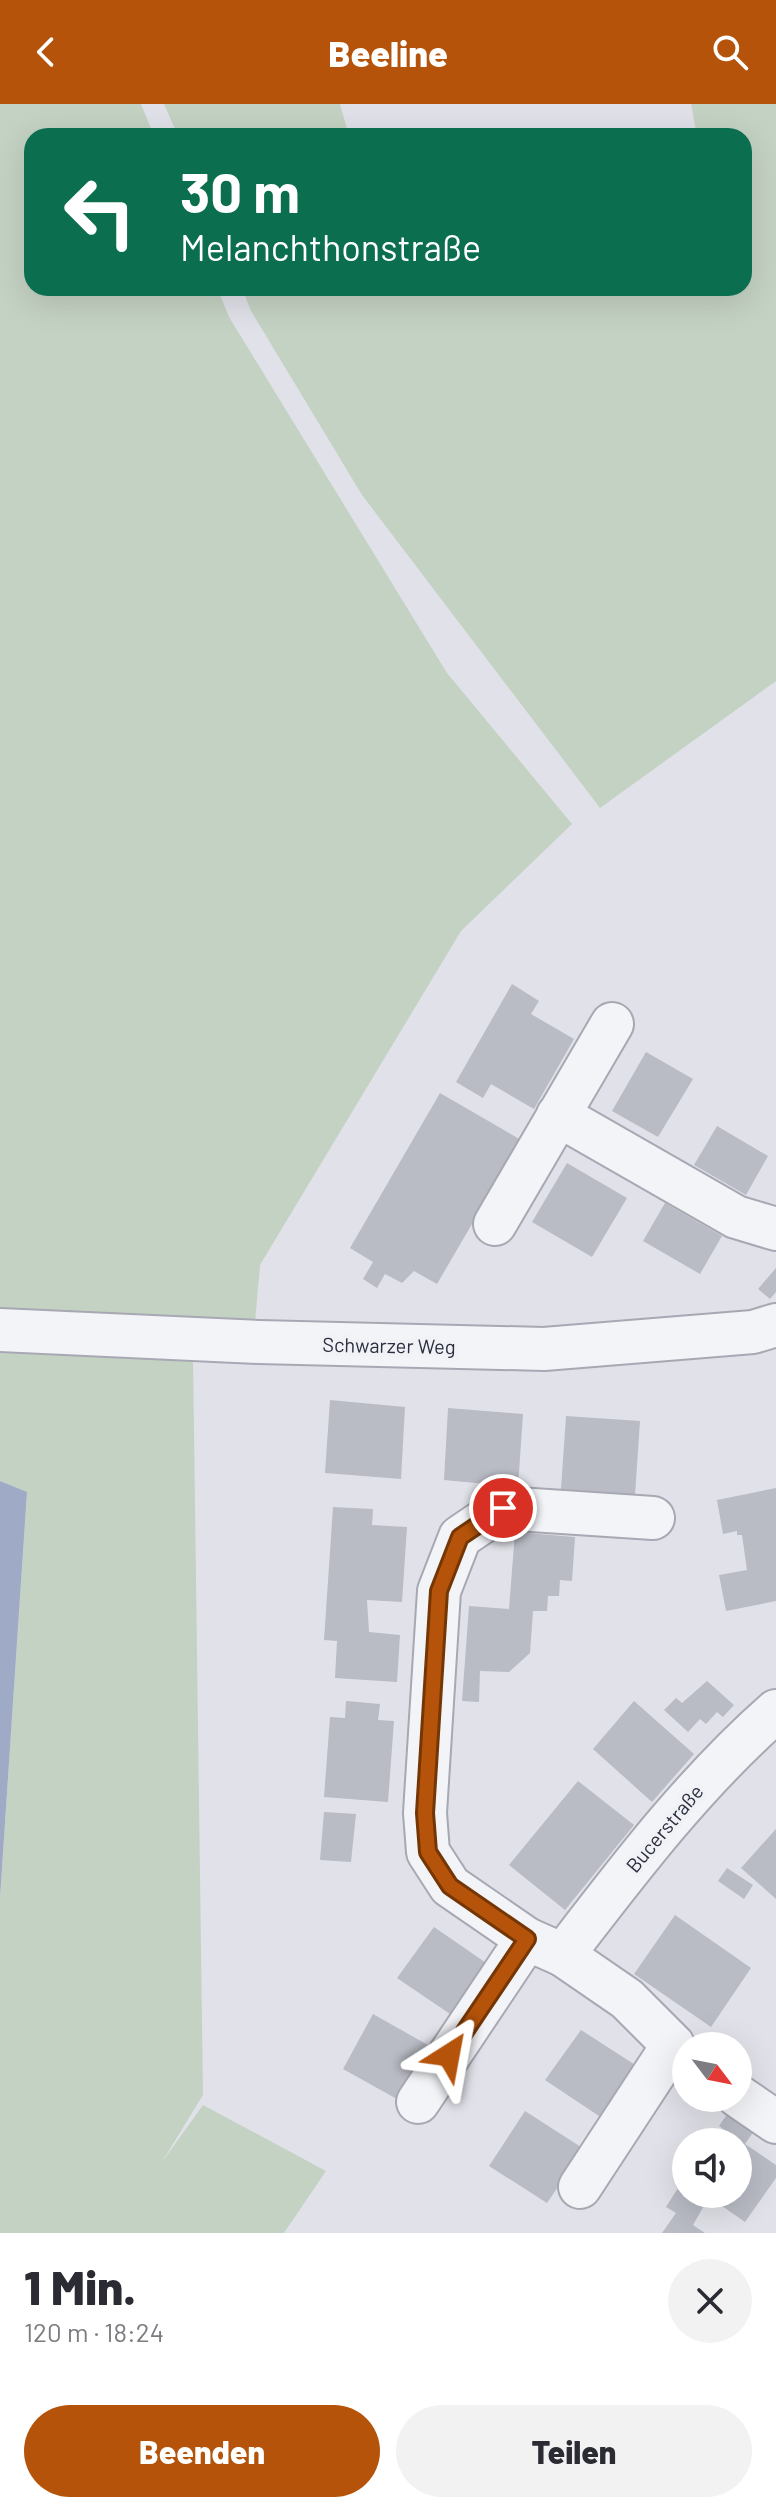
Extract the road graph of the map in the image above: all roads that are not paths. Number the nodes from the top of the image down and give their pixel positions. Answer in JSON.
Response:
{"nodes":[{"id":1,"x":612,"y":1024,"type":"dead end"},
{"id":2,"x":558,"y":1115,"type":"junction"},
{"id":3,"x":495,"y":1224,"type":"dead end"},
{"id":4,"x":776,"y":1229,"type":"edge"},
{"id":5,"x":776,"y":1325,"type":"edge"},
{"id":6,"x":0,"y":1330,"type":"edge"},
{"id":7,"x":653,"y":1518,"type":"dead end"},
{"id":8,"x":776,"y":1711,"type":"edge"},
{"id":9,"x":545,"y":1947,"type":"junction"},
{"id":10,"x":672,"y":2042,"type":"edge"},
{"id":11,"x":672,"y":2061,"type":"edge"},
{"id":12,"x":418,"y":2102,"type":"dead end"},
{"id":13,"x":752,"y":2106,"type":"edge"},
{"id":14,"x":776,"y":2122,"type":"edge"},
{"id":15,"x":580,"y":2187,"type":"dead end"}],
"edges":[{"from":1,"to":2,"type":"street"},
{"from":2,"to":3,"type":"street"},
{"from":2,"to":4,"type":"street"},
{"from":5,"to":6,"type":"street","name":"Schwarzer Weg"},
{"from":7,"to":9,"type":"street"},
{"from":8,"to":9,"type":"street","name":"Bucerstraße"},
{"from":9,"to":10,"type":"street"},
{"from":9,"to":12,"type":"street","name":"Bucerstraße"},
{"from":11,"to":15,"type":"street"},
{"from":13,"to":14,"type":"street"}]}
